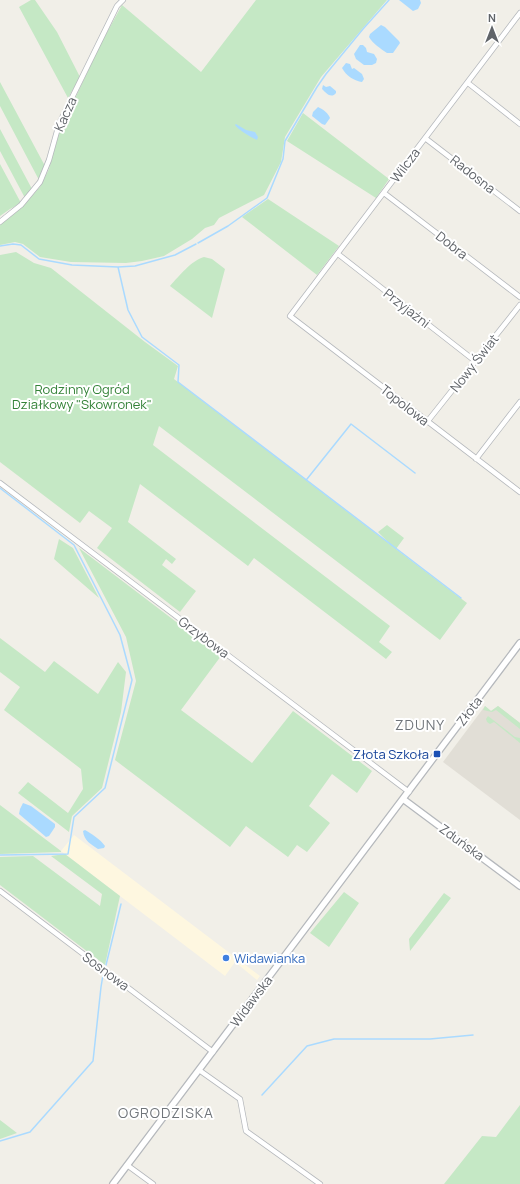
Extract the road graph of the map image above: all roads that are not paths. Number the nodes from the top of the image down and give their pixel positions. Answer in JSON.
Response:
{"nodes":[{"id":1,"x":123,"y":0,"type":"edge"},
{"id":2,"x":520,"y":13,"type":"edge"},
{"id":3,"x":468,"y":83,"type":"junction"},
{"id":4,"x":520,"y":124,"type":"edge"},
{"id":5,"x":425,"y":138,"type":"junction"},
{"id":6,"x":384,"y":193,"type":"junction"},
{"id":7,"x":520,"y":211,"type":"edge"},
{"id":8,"x":0,"y":222,"type":"edge"},
{"id":9,"x":338,"y":254,"type":"junction"},
{"id":10,"x":520,"y":298,"type":"edge"},
{"id":11,"x":520,"y":305,"type":"edge"},
{"id":12,"x":290,"y":316,"type":"joint"},
{"id":13,"x":475,"y":361,"type":"junction"},
{"id":14,"x":520,"y":402,"type":"edge"},
{"id":15,"x":515,"y":408,"type":"junction"},
{"id":16,"x":520,"y":412,"type":"edge"},
{"id":17,"x":427,"y":422,"type":"junction"},
{"id":18,"x":476,"y":459,"type":"junction"},
{"id":19,"x":0,"y":482,"type":"edge"},
{"id":20,"x":520,"y":492,"type":"edge"},
{"id":21,"x":520,"y":643,"type":"edge"},
{"id":22,"x":409,"y":792,"type":"junction"},
{"id":23,"x":403,"y":799,"type":"junction"},
{"id":24,"x":520,"y":886,"type":"edge"},
{"id":25,"x":0,"y":891,"type":"edge"},
{"id":26,"x":213,"y":1052,"type":"junction"},
{"id":27,"x":199,"y":1070,"type":"junction"},
{"id":28,"x":127,"y":1165,"type":"junction"},
{"id":29,"x":113,"y":1184,"type":"edge"},
{"id":30,"x":153,"y":1184,"type":"edge"},
{"id":31,"x":320,"y":1184,"type":"edge"}],
"edges":[{"from":1,"to":8,"type":"street","name":"Kacza"},
{"from":2,"to":3,"type":"street","name":"Wilcza"},
{"from":3,"to":4,"type":"street"},
{"from":3,"to":5,"type":"street","name":"Wilcza"},
{"from":5,"to":6,"type":"street","name":"Wilcza"},
{"from":5,"to":7,"type":"street","name":"Radosna"},
{"from":6,"to":9,"type":"street","name":"Wilcza"},
{"from":6,"to":10,"type":"street","name":"Dobra"},
{"from":9,"to":12,"type":"street","name":"Wilcza"},
{"from":9,"to":13,"type":"street","name":"Przyjaźni"},
{"from":11,"to":13,"type":"street","name":"Nowy Świat"},
{"from":12,"to":17,"type":"street","name":"Topolowa"},
{"from":13,"to":17,"type":"street","name":"Nowy Świat"},
{"from":14,"to":15,"type":"street"},
{"from":15,"to":16,"type":"street"},
{"from":15,"to":18,"type":"street"},
{"from":17,"to":18,"type":"street","name":"Topolowa"},
{"from":18,"to":20,"type":"street","name":"Topolowa"},
{"from":19,"to":22,"type":"street","name":"Grzybowa"},
{"from":21,"to":22,"type":"street","name":"Złota"},
{"from":22,"to":23,"type":"street","name":"Złota"},
{"from":23,"to":24,"type":"street","name":"Zduńska"},
{"from":23,"to":26,"type":"street","name":"Widawska"},
{"from":25,"to":26,"type":"street","name":"Sosnowa"},
{"from":26,"to":27,"type":"street","name":"Widawska"},
{"from":27,"to":28,"type":"street","name":"Widawska"},
{"from":27,"to":31,"type":"street"},
{"from":28,"to":29,"type":"street","name":"Widawska"},
{"from":28,"to":30,"type":"street"}]}
